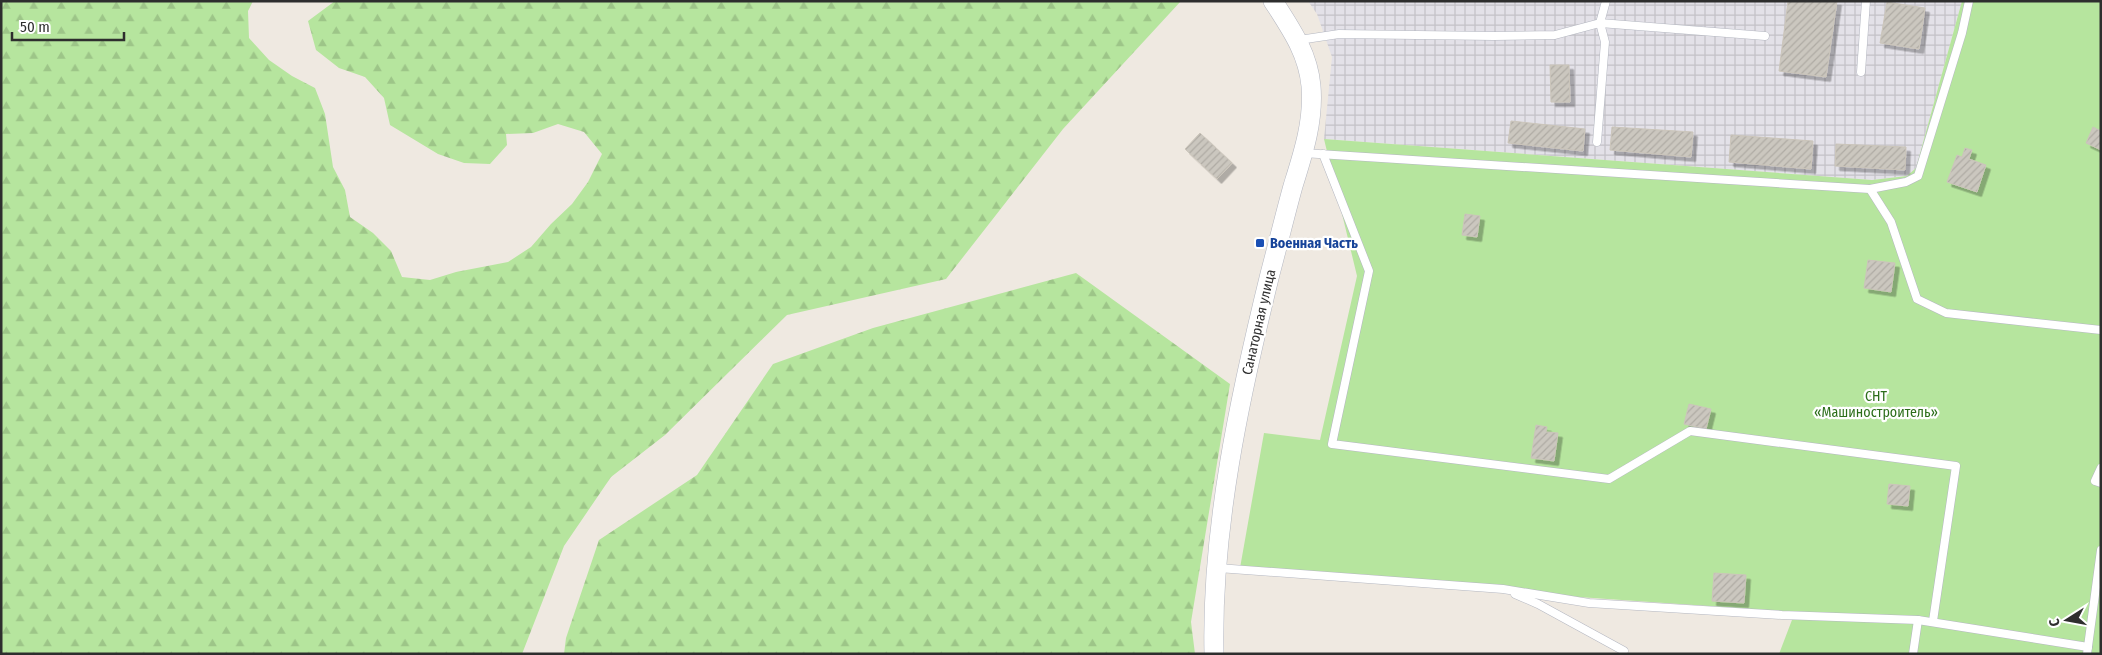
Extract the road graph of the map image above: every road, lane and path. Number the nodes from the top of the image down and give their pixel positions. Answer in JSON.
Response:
{"nodes":[{"id":1,"x":1273,"y":1,"type":"edge"},
{"id":2,"x":1606,"y":1,"type":"edge"},
{"id":3,"x":1866,"y":1,"type":"edge"},
{"id":4,"x":1969,"y":1,"type":"edge"},
{"id":5,"x":1600,"y":23,"type":"junction"},
{"id":6,"x":1765,"y":36,"type":"dead end"},
{"id":7,"x":1299,"y":40,"type":"junction"},
{"id":8,"x":1860,"y":72,"type":"dead end"},
{"id":9,"x":1597,"y":142,"type":"dead end"},
{"id":10,"x":1304,"y":153,"type":"junction"},
{"id":11,"x":1323,"y":154,"type":"junction"},
{"id":12,"x":1870,"y":189,"type":"junction"},
{"id":13,"x":2101,"y":330,"type":"edge"},
{"id":14,"x":2101,"y":468,"type":"edge"},
{"id":15,"x":2101,"y":483,"type":"edge"},
{"id":16,"x":2101,"y":550,"type":"edge"},
{"id":17,"x":1218,"y":568,"type":"junction"},
{"id":18,"x":1504,"y":589,"type":"junction"},
{"id":19,"x":1918,"y":620,"type":"junction"},
{"id":20,"x":1933,"y":621,"type":"junction"},
{"id":21,"x":2088,"y":650,"type":"edge"},
{"id":22,"x":1624,"y":651,"type":"dead end"},
{"id":23,"x":1214,"y":654,"type":"edge"},
{"id":24,"x":1913,"y":654,"type":"edge"}],
"edges":[{"from":1,"to":7,"type":"street","name":"Санаторная улица"},
{"from":2,"to":5,"type":"lane"},
{"from":3,"to":8,"type":"lane"},
{"from":4,"to":12,"type":"lane"},
{"from":5,"to":6,"type":"lane"},
{"from":5,"to":7,"type":"lane"},
{"from":5,"to":9,"type":"lane"},
{"from":7,"to":10,"type":"street","name":"Санаторная улица"},
{"from":10,"to":11,"type":"lane"},
{"from":10,"to":17,"type":"street","name":"Санаторная улица"},
{"from":11,"to":12,"type":"lane"},
{"from":11,"to":20,"type":"lane"},
{"from":12,"to":13,"type":"lane"},
{"from":14,"to":15,"type":"lane"},
{"from":16,"to":21,"type":"lane"},
{"from":17,"to":18,"type":"lane"},
{"from":17,"to":23,"type":"street","name":"Санаторная улица"},
{"from":18,"to":19,"type":"lane"},
{"from":18,"to":22,"type":"lane"},
{"from":19,"to":20,"type":"lane"},
{"from":19,"to":24,"type":"lane"},
{"from":20,"to":21,"type":"lane"}]}
